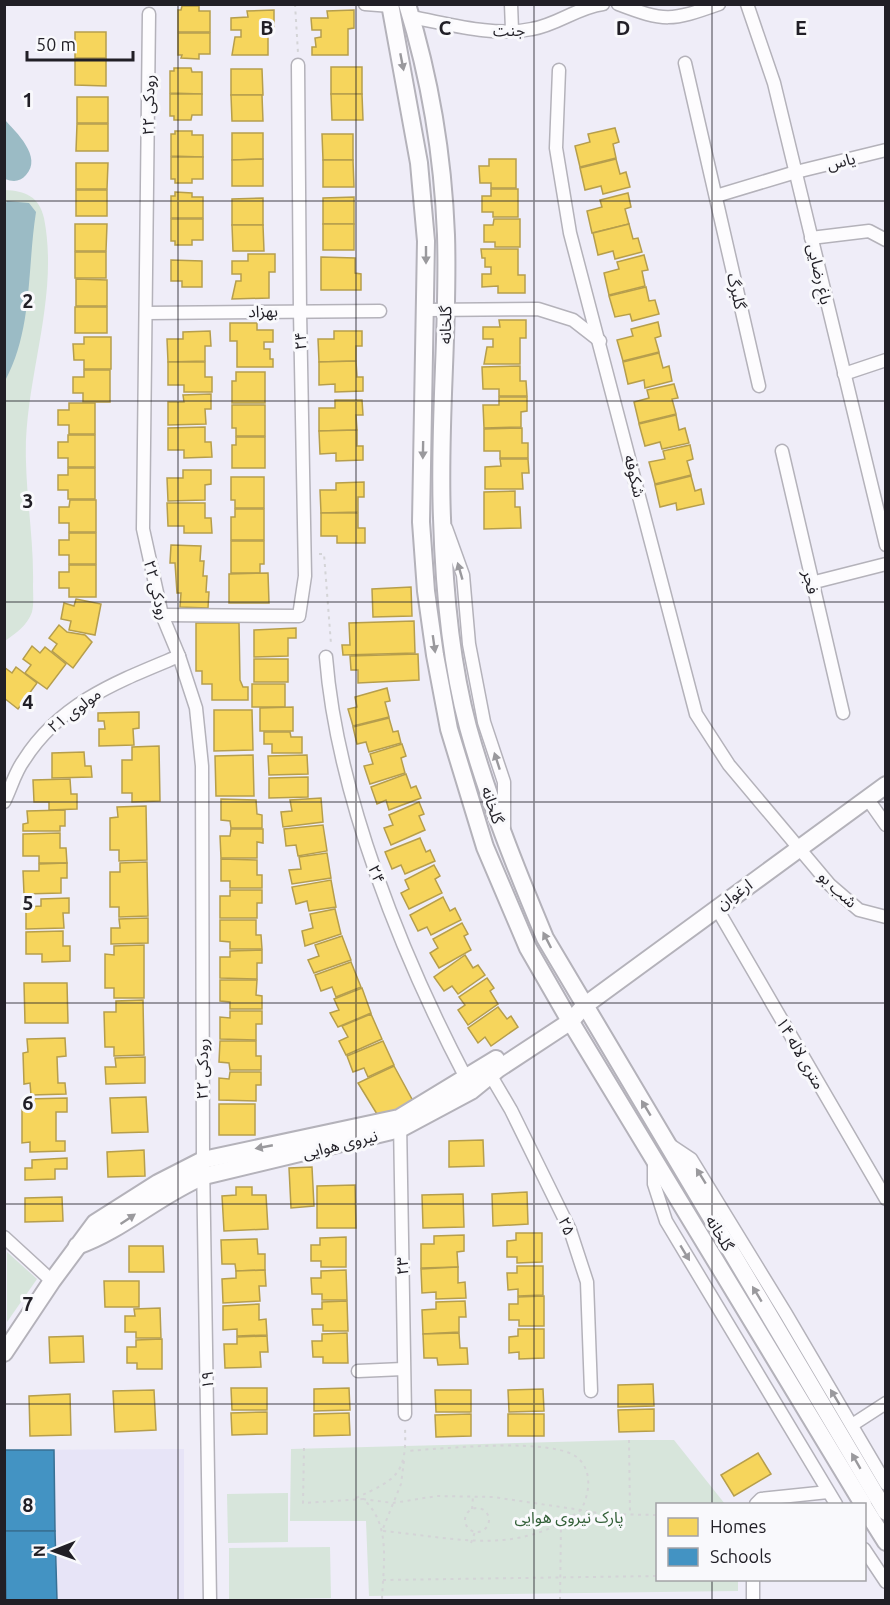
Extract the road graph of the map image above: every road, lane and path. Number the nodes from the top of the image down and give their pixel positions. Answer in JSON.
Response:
{"nodes":[{"id":1,"x":295,"y":4,"type":"edge"},
{"id":2,"x":364,"y":4,"type":"edge"},
{"id":3,"x":511,"y":4,"type":"edge"},
{"id":4,"x":618,"y":4,"type":"edge"},
{"id":5,"x":719,"y":4,"type":"edge"},
{"id":6,"x":747,"y":4,"type":"edge"},
{"id":7,"x":595,"y":5,"type":"edge"},
{"id":8,"x":400,"y":8,"type":"edge"},
{"id":9,"x":149,"y":14,"type":"dead end"},
{"id":10,"x":512,"y":30,"type":"junction"},
{"id":11,"x":685,"y":63,"type":"dead end"},
{"id":12,"x":298,"y":64,"type":"joint"},
{"id":13,"x":559,"y":70,"type":"dead end"},
{"id":14,"x":885,"y":150,"type":"edge"},
{"id":15,"x":796,"y":172,"type":"junction"},
{"id":16,"x":716,"y":196,"type":"junction"},
{"id":17,"x":811,"y":238,"type":"junction"},
{"id":18,"x":885,"y":240,"type":"edge"},
{"id":19,"x":300,"y":310,"type":"junction"},
{"id":20,"x":426,"y":310,"type":"junction"},
{"id":21,"x":445,"y":310,"type":"junction"},
{"id":22,"x":380,"y":311,"type":"dead end"},
{"id":23,"x":146,"y":313,"type":"junction"},
{"id":24,"x":600,"y":341,"type":"junction"},
{"id":25,"x":885,"y":360,"type":"edge"},
{"id":26,"x":844,"y":374,"type":"junction"},
{"id":27,"x":759,"y":386,"type":"dead end"},
{"id":28,"x":782,"y":451,"type":"dead end"},
{"id":29,"x":885,"y":545,"type":"edge"},
{"id":30,"x":305,"y":556,"type":"junction"},
{"id":31,"x":885,"y":564,"type":"edge"},
{"id":32,"x":811,"y":583,"type":"junction"},
{"id":33,"x":162,"y":615,"type":"junction"},
{"id":34,"x":179,"y":656,"type":"junction"},
{"id":35,"x":326,"y":661,"type":"joint"},
{"id":36,"x":843,"y":713,"type":"dead end"},
{"id":37,"x":885,"y":785,"type":"edge"},
{"id":38,"x":867,"y":798,"type":"junction"},
{"id":39,"x":4,"y":802,"type":"edge"},
{"id":40,"x":885,"y":825,"type":"edge"},
{"id":41,"x":798,"y":849,"type":"junction"},
{"id":42,"x":716,"y":907,"type":"junction"},
{"id":43,"x":885,"y":917,"type":"edge"},
{"id":44,"x":584,"y":1006,"type":"junction"},
{"id":45,"x":569,"y":1018,"type":"junction"},
{"id":46,"x":491,"y":1076,"type":"junction"},
{"id":47,"x":469,"y":1085,"type":"junction"},
{"id":48,"x":400,"y":1124,"type":"junction"},
{"id":49,"x":665,"y":1141,"type":"junction"},
{"id":50,"x":654,"y":1160,"type":"junction"},
{"id":51,"x":203,"y":1168,"type":"junction"},
{"id":52,"x":885,"y":1199,"type":"edge"},
{"id":53,"x":4,"y":1237,"type":"edge"},
{"id":54,"x":52,"y":1281,"type":"junction"},
{"id":55,"x":4,"y":1353,"type":"edge"},
{"id":56,"x":403,"y":1369,"type":"junction"},
{"id":57,"x":358,"y":1371,"type":"dead end"},
{"id":58,"x":591,"y":1391,"type":"dead end"},
{"id":59,"x":885,"y":1404,"type":"edge"},
{"id":60,"x":405,"y":1414,"type":"joint"},
{"id":61,"x":852,"y":1425,"type":"junction"},
{"id":62,"x":628,"y":1440,"type":"dead end"},
{"id":63,"x":304,"y":1448,"type":"dead end"},
{"id":64,"x":406,"y":1451,"type":"junction"},
{"id":65,"x":404,"y":1461,"type":"junction"},
{"id":66,"x":885,"y":1484,"type":"edge"},
{"id":67,"x":828,"y":1492,"type":"junction"},
{"id":68,"x":473,"y":1497,"type":"junction"},
{"id":69,"x":354,"y":1500,"type":"junction"},
{"id":70,"x":363,"y":1500,"type":"junction"},
{"id":71,"x":393,"y":1503,"type":"junction"},
{"id":72,"x":757,"y":1503,"type":"edge"},
{"id":73,"x":835,"y":1503,"type":"edge"},
{"id":74,"x":862,"y":1503,"type":"edge"},
{"id":75,"x":472,"y":1509,"type":"junction"},
{"id":76,"x":866,"y":1509,"type":"edge"},
{"id":77,"x":581,"y":1510,"type":"junction"},
{"id":78,"x":885,"y":1512,"type":"edge"},
{"id":79,"x":630,"y":1514,"type":"junction"},
{"id":80,"x":656,"y":1515,"type":"edge"},
{"id":81,"x":561,"y":1525,"type":"junction"},
{"id":82,"x":382,"y":1531,"type":"junction"},
{"id":83,"x":475,"y":1532,"type":"junction"},
{"id":84,"x":885,"y":1542,"type":"edge"},
{"id":85,"x":471,"y":1543,"type":"junction"},
{"id":86,"x":866,"y":1552,"type":"edge"},
{"id":87,"x":656,"y":1576,"type":"edge"},
{"id":88,"x":561,"y":1578,"type":"junction"},
{"id":89,"x":383,"y":1580,"type":"junction"},
{"id":90,"x":753,"y":1581,"type":"edge"},
{"id":91,"x":885,"y":1582,"type":"edge"},
{"id":92,"x":210,"y":1600,"type":"edge"},
{"id":93,"x":382,"y":1600,"type":"edge"},
{"id":94,"x":560,"y":1600,"type":"edge"},
{"id":95,"x":753,"y":1600,"type":"edge"}],
"edges":[{"from":1,"to":12,"type":"path"},
{"from":2,"to":8,"type":"street","name":"جنت"},
{"from":3,"to":10,"type":"street"},
{"from":4,"to":5,"type":"street"},
{"from":6,"to":15,"type":"street","name":"باغ رضایی"},
{"from":7,"to":10,"type":"street","name":"جنت"},
{"from":8,"to":10,"type":"street","name":"جنت"},
{"from":8,"to":20,"type":"main road","name":"گلخانه","one_way":true},
{"from":8,"to":21,"type":"main road","name":"گلخانه"},
{"from":9,"to":23,"type":"street","name":"رودکی ۲۲"},
{"from":11,"to":16,"type":"street","name":"گلبرگ"},
{"from":12,"to":19,"type":"street","name":"۲۴"},
{"from":13,"to":24,"type":"street","name":"شکوفه"},
{"from":14,"to":15,"type":"street","name":"یاس"},
{"from":15,"to":16,"type":"street"},
{"from":15,"to":17,"type":"street","name":"باغ رضایی"},
{"from":16,"to":27,"type":"street","name":"گلبرگ"},
{"from":17,"to":18,"type":"street"},
{"from":17,"to":26,"type":"street","name":"باغ رضایی"},
{"from":19,"to":22,"type":"street","name":"بهزاد"},
{"from":19,"to":23,"type":"street","name":"بهزاد"},
{"from":19,"to":30,"type":"street","name":"۲۴"},
{"from":20,"to":21,"type":"street"},
{"from":20,"to":45,"type":"main road","name":"گلخانه","one_way":true},
{"from":21,"to":24,"type":"street"},
{"from":44,"to":21,"type":"main road","name":"گلخانه","one_way":true},
{"from":23,"to":33,"type":"street","name":"رودکی ۲۲"},
{"from":24,"to":41,"type":"street","name":"شکوفه"},
{"from":25,"to":26,"type":"street"},
{"from":26,"to":29,"type":"street","name":"باغ رضایی"},
{"from":28,"to":32,"type":"street","name":"فجر"},
{"from":30,"to":33,"type":"street","name":"۲۴"},
{"from":30,"to":35,"type":"path"},
{"from":31,"to":32,"type":"street"},
{"from":32,"to":36,"type":"street","name":"فجر"},
{"from":33,"to":34,"type":"street","name":"رودکی ۲۲"},
{"from":34,"to":39,"type":"street","name":"مولوی ۲۱"},
{"from":34,"to":51,"type":"street","name":"رودکی ۲۲"},
{"from":35,"to":47,"type":"street","name":"۲۴"},
{"from":37,"to":38,"type":"main road","name":"ارغوان"},
{"from":38,"to":40,"type":"street"},
{"from":38,"to":41,"type":"main road","name":"ارغوان"},
{"from":41,"to":42,"type":"main road","name":"ارغوان"},
{"from":41,"to":43,"type":"street","name":"شب بو"},
{"from":42,"to":44,"type":"main road","name":"ارغوان"},
{"from":42,"to":52,"type":"street","name":"۱۴ متری لاله"},
{"from":44,"to":45,"type":"main road","name":"ارغوان"},
{"from":49,"to":44,"type":"main road","name":"گلخانه","one_way":true},
{"from":45,"to":46,"type":"main road","name":"نیروی هوایی"},
{"from":45,"to":47,"type":"main road","name":"نیروی هوایی"},
{"from":45,"to":50,"type":"main road","name":"گلخانه"},
{"from":46,"to":47,"type":"main road","name":"نیروی هوایی"},
{"from":46,"to":58,"type":"street","name":"۲۵"},
{"from":47,"to":48,"type":"main road","name":"نیروی هوایی"},
{"from":48,"to":51,"type":"main road","name":"نیروی هوایی"},
{"from":48,"to":56,"type":"street","name":"۲۳"},
{"from":61,"to":49,"type":"street","one_way":true},
{"from":78,"to":49,"type":"main road","name":"گلخانه","one_way":true},
{"from":50,"to":67,"type":"street","one_way":true},
{"from":50,"to":74,"type":"main road","name":"گلخانه"},
{"from":51,"to":54,"type":"main road","name":"نیروی هوایی"},
{"from":51,"to":92,"type":"street","name":"۱۹"},
{"from":53,"to":54,"type":"street"},
{"from":54,"to":55,"type":"main road","name":"نیروی هوایی"},
{"from":56,"to":57,"type":"street"},
{"from":56,"to":60,"type":"street","name":"۲۳"},
{"from":59,"to":61,"type":"street"},
{"from":60,"to":64,"type":"path"},
{"from":61,"to":66,"type":"street"},
{"from":62,"to":79,"type":"path"},
{"from":63,"to":69,"type":"path"},
{"from":64,"to":65,"type":"path"},
{"from":64,"to":77,"type":"path"},
{"from":65,"to":69,"type":"path"},
{"from":65,"to":71,"type":"path"},
{"from":67,"to":72,"type":"street"},
{"from":67,"to":73,"type":"street"},
{"from":68,"to":71,"type":"path"},
{"from":68,"to":75,"type":"path"},
{"from":68,"to":77,"type":"path"},
{"from":69,"to":70,"type":"path"},
{"from":70,"to":71,"type":"path"},
{"from":70,"to":82,"type":"path"},
{"from":71,"to":82,"type":"path"},
{"from":75,"to":83,"type":"path"},
{"from":75,"to":83,"type":"path"},
{"from":76,"to":84,"type":"main road","name":"گلخانه"},
{"from":77,"to":79,"type":"path"},
{"from":77,"to":81,"type":"path"},
{"from":79,"to":80,"type":"path"},
{"from":81,"to":85,"type":"path"},
{"from":81,"to":88,"type":"path"},
{"from":82,"to":85,"type":"path"},
{"from":82,"to":89,"type":"path"},
{"from":83,"to":85,"type":"path"},
{"from":86,"to":91,"type":"street"},
{"from":87,"to":88,"type":"path"},
{"from":88,"to":89,"type":"path"},
{"from":88,"to":94,"type":"path"},
{"from":89,"to":93,"type":"path"},
{"from":90,"to":95,"type":"street"}]}
